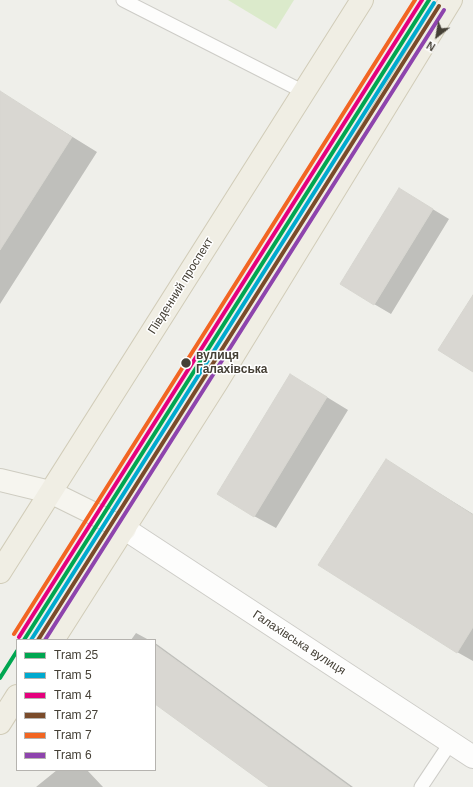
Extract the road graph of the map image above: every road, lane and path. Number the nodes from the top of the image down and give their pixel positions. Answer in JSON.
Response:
{"nodes":[{"id":1,"x":124,"y":0,"type":"edge"},
{"id":2,"x":362,"y":0,"type":"edge"},
{"id":3,"x":451,"y":0,"type":"edge"},
{"id":4,"x":304,"y":92,"type":"junction"},
{"id":5,"x":0,"y":480,"type":"edge"},
{"id":6,"x":50,"y":492,"type":"junction"},
{"id":7,"x":125,"y":529,"type":"junction"},
{"id":8,"x":0,"y":572,"type":"edge"},
{"id":9,"x":54,"y":639,"type":"edge"},
{"id":10,"x":16,"y":698,"type":"edge"},
{"id":11,"x":0,"y":723,"type":"edge"},
{"id":12,"x":451,"y":742,"type":"junction"},
{"id":13,"x":473,"y":757,"type":"edge"},
{"id":14,"x":421,"y":787,"type":"edge"}],
"edges":[{"from":1,"to":4,"type":"lane"},
{"from":2,"to":4,"type":"main road","name":"Південний проспект"},
{"from":3,"to":7,"type":"main road"},
{"from":4,"to":6,"type":"main road","name":"Південний проспект"},
{"from":5,"to":6,"type":"main road"},
{"from":6,"to":7,"type":"main road"},
{"from":6,"to":8,"type":"main road","name":"Південний проспект"},
{"from":7,"to":9,"type":"main road"},
{"from":7,"to":12,"type":"street","name":"Галахівська вулиця"},
{"from":10,"to":11,"type":"main road"},
{"from":12,"to":13,"type":"street","name":"Галахівська вулиця"},
{"from":12,"to":14,"type":"lane"}]}
